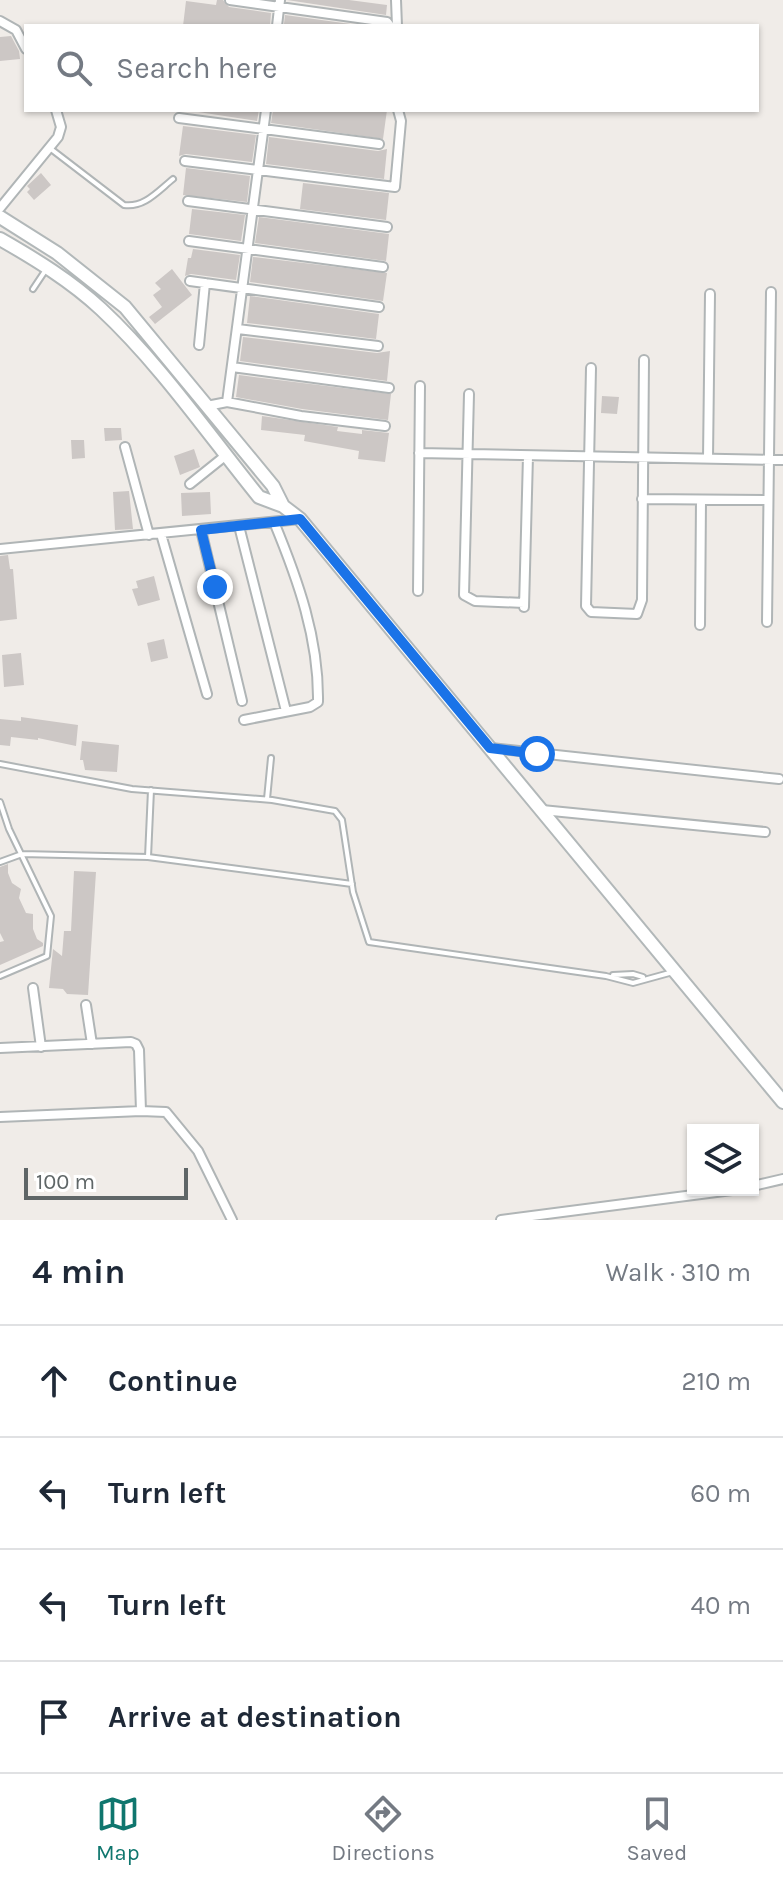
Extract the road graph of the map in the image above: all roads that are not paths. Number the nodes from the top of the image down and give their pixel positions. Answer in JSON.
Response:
{"nodes":[{"id":1,"x":230,"y":0,"type":"edge"},
{"id":2,"x":396,"y":0,"type":"edge"},
{"id":3,"x":280,"y":4,"type":"edge"},
{"id":4,"x":0,"y":21,"type":"edge"},
{"id":5,"x":277,"y":24,"type":"edge"},
{"id":6,"x":388,"y":24,"type":"edge"},
{"id":7,"x":397,"y":24,"type":"edge"},
{"id":8,"x":24,"y":45,"type":"edge"},
{"id":9,"x":57,"y":112,"type":"edge"},
{"id":10,"x":266,"y":112,"type":"edge"},
{"id":11,"x":398,"y":112,"type":"edge"},
{"id":12,"x":179,"y":118,"type":"dead end"},
{"id":13,"x":264,"y":130,"type":"junction"},
{"id":14,"x":379,"y":144,"type":"dead end"},
{"id":15,"x":49,"y":148,"type":"junction"},
{"id":16,"x":185,"y":161,"type":"dead end"},
{"id":17,"x":259,"y":169,"type":"junction"},
{"id":18,"x":173,"y":179,"type":"dead end"},
{"id":19,"x":188,"y":201,"type":"dead end"},
{"id":20,"x":0,"y":208,"type":"edge"},
{"id":21,"x":253,"y":210,"type":"junction"},
{"id":22,"x":0,"y":217,"type":"edge"},
{"id":23,"x":387,"y":227,"type":"dead end"},
{"id":24,"x":0,"y":239,"type":"edge"},
{"id":25,"x":189,"y":241,"type":"dead end"},
{"id":26,"x":248,"y":249,"type":"junction"},
{"id":27,"x":383,"y":267,"type":"dead end"},
{"id":28,"x":47,"y":268,"type":"junction"},
{"id":29,"x":190,"y":281,"type":"dead end"},
{"id":30,"x":205,"y":283,"type":"junction"},
{"id":31,"x":243,"y":288,"type":"junction"},
{"id":32,"x":33,"y":289,"type":"dead end"},
{"id":33,"x":771,"y":292,"type":"dead end"},
{"id":34,"x":710,"y":294,"type":"dead end"},
{"id":35,"x":379,"y":307,"type":"dead end"},
{"id":36,"x":238,"y":329,"type":"junction"},
{"id":37,"x":199,"y":345,"type":"dead end"},
{"id":38,"x":378,"y":346,"type":"dead end"},
{"id":39,"x":644,"y":360,"type":"dead end"},
{"id":40,"x":232,"y":367,"type":"junction"},
{"id":41,"x":591,"y":368,"type":"dead end"},
{"id":42,"x":420,"y":386,"type":"dead end"},
{"id":43,"x":389,"y":388,"type":"dead end"},
{"id":44,"x":469,"y":394,"type":"dead end"},
{"id":45,"x":227,"y":402,"type":"junction"},
{"id":46,"x":207,"y":406,"type":"junction"},
{"id":47,"x":385,"y":426,"type":"dead end"},
{"id":48,"x":125,"y":447,"type":"dead end"},
{"id":49,"x":419,"y":453,"type":"junction"},
{"id":50,"x":467,"y":455,"type":"junction"},
{"id":51,"x":225,"y":456,"type":"junction"},
{"id":52,"x":528,"y":456,"type":"junction"},
{"id":53,"x":589,"y":456,"type":"junction"},
{"id":54,"x":642,"y":457,"type":"junction"},
{"id":55,"x":708,"y":458,"type":"junction"},
{"id":56,"x":769,"y":459,"type":"junction"},
{"id":57,"x":783,"y":460,"type":"edge"},
{"id":58,"x":190,"y":484,"type":"dead end"},
{"id":59,"x":642,"y":499,"type":"junction"},
{"id":60,"x":701,"y":500,"type":"junction"},
{"id":61,"x":768,"y":500,"type":"junction"},
{"id":62,"x":283,"y":506,"type":"junction"},
{"id":63,"x":300,"y":519,"type":"junction"},
{"id":64,"x":274,"y":522,"type":"junction"},
{"id":65,"x":239,"y":526,"type":"junction"},
{"id":66,"x":201,"y":530,"type":"junction"},
{"id":67,"x":161,"y":534,"type":"junction"},
{"id":68,"x":149,"y":535,"type":"junction"},
{"id":69,"x":0,"y":549,"type":"edge"},
{"id":70,"x":418,"y":591,"type":"dead end"},
{"id":71,"x":767,"y":622,"type":"dead end"},
{"id":72,"x":700,"y":625,"type":"dead end"},
{"id":73,"x":207,"y":694,"type":"dead end"},
{"id":74,"x":242,"y":701,"type":"dead end"},
{"id":75,"x":286,"y":711,"type":"junction"},
{"id":76,"x":244,"y":720,"type":"dead end"},
{"id":77,"x":490,"y":748,"type":"junction"},
{"id":78,"x":271,"y":758,"type":"dead end"},
{"id":79,"x":0,"y":764,"type":"edge"},
{"id":80,"x":779,"y":779,"type":"dead end"},
{"id":81,"x":151,"y":790,"type":"junction"},
{"id":82,"x":267,"y":799,"type":"junction"},
{"id":83,"x":0,"y":802,"type":"edge"},
{"id":84,"x":541,"y":810,"type":"junction"},
{"id":85,"x":765,"y":832,"type":"dead end"},
{"id":86,"x":22,"y":854,"type":"junction"},
{"id":87,"x":148,"y":857,"type":"junction"},
{"id":88,"x":0,"y":862,"type":"edge"},
{"id":89,"x":352,"y":884,"type":"junction"},
{"id":90,"x":675,"y":972,"type":"junction"},
{"id":91,"x":0,"y":976,"type":"edge"},
{"id":92,"x":33,"y":988,"type":"dead end"},
{"id":93,"x":86,"y":1005,"type":"dead end"},
{"id":94,"x":92,"y":1044,"type":"junction"},
{"id":95,"x":41,"y":1047,"type":"junction"},
{"id":96,"x":0,"y":1048,"type":"edge"},
{"id":97,"x":783,"y":1102,"type":"edge"},
{"id":98,"x":141,"y":1111,"type":"junction"},
{"id":99,"x":0,"y":1117,"type":"edge"},
{"id":100,"x":783,"y":1179,"type":"edge"},
{"id":101,"x":759,"y":1185,"type":"edge"},
{"id":102,"x":687,"y":1196,"type":"edge"},
{"id":103,"x":232,"y":1220,"type":"edge"},
{"id":104,"x":501,"y":1220,"type":"edge"}],
"edges":[{"from":1,"to":3,"type":"street"},
{"from":2,"to":7,"type":"street"},
{"from":3,"to":5,"type":"street"},
{"from":3,"to":6,"type":"street"},
{"from":4,"to":8,"type":"street"},
{"from":9,"to":15,"type":"street"},
{"from":10,"to":13,"type":"street"},
{"from":11,"to":17,"type":"street"},
{"from":12,"to":13,"type":"street"},
{"from":13,"to":14,"type":"street"},
{"from":13,"to":17,"type":"street"},
{"from":15,"to":18,"type":"lane"},
{"from":15,"to":20,"type":"street"},
{"from":16,"to":17,"type":"street"},
{"from":17,"to":21,"type":"street"},
{"from":19,"to":21,"type":"street"},
{"from":21,"to":23,"type":"street"},
{"from":21,"to":26,"type":"street"},
{"from":22,"to":46,"type":"street"},
{"from":24,"to":28,"type":"street"},
{"from":25,"to":26,"type":"street"},
{"from":26,"to":27,"type":"street"},
{"from":26,"to":31,"type":"street"},
{"from":28,"to":32,"type":"lane"},
{"from":28,"to":51,"type":"street"},
{"from":29,"to":30,"type":"street"},
{"from":30,"to":31,"type":"street"},
{"from":30,"to":37,"type":"street"},
{"from":31,"to":35,"type":"street"},
{"from":31,"to":36,"type":"street"},
{"from":33,"to":56,"type":"street"},
{"from":34,"to":55,"type":"street"},
{"from":36,"to":38,"type":"street"},
{"from":36,"to":40,"type":"street"},
{"from":39,"to":54,"type":"street"},
{"from":40,"to":43,"type":"street"},
{"from":40,"to":45,"type":"street"},
{"from":41,"to":53,"type":"street"},
{"from":42,"to":49,"type":"street"},
{"from":44,"to":50,"type":"street"},
{"from":45,"to":46,"type":"street"},
{"from":45,"to":47,"type":"street"},
{"from":46,"to":62,"type":"street"},
{"from":48,"to":68,"type":"street"},
{"from":49,"to":50,"type":"street"},
{"from":49,"to":70,"type":"street"},
{"from":50,"to":52,"type":"street"},
{"from":50,"to":52,"type":"street"},
{"from":51,"to":58,"type":"street"},
{"from":51,"to":62,"type":"street"},
{"from":52,"to":53,"type":"street"},
{"from":53,"to":54,"type":"street"},
{"from":53,"to":59,"type":"street"},
{"from":54,"to":55,"type":"street"},
{"from":54,"to":59,"type":"street"},
{"from":55,"to":56,"type":"street"},
{"from":56,"to":57,"type":"street"},
{"from":56,"to":61,"type":"street"},
{"from":59,"to":60,"type":"street"},
{"from":60,"to":61,"type":"street"},
{"from":60,"to":72,"type":"street"},
{"from":61,"to":71,"type":"street"},
{"from":62,"to":63,"type":"street"},
{"from":63,"to":64,"type":"street"},
{"from":63,"to":77,"type":"street"},
{"from":64,"to":65,"type":"street"},
{"from":64,"to":75,"type":"street"},
{"from":65,"to":66,"type":"street"},
{"from":65,"to":75,"type":"street"},
{"from":66,"to":67,"type":"street"},
{"from":66,"to":74,"type":"street"},
{"from":67,"to":68,"type":"street"},
{"from":67,"to":73,"type":"street"},
{"from":68,"to":69,"type":"street"},
{"from":75,"to":76,"type":"street"},
{"from":77,"to":80,"type":"street"},
{"from":77,"to":84,"type":"street"},
{"from":78,"to":82,"type":"lane"},
{"from":79,"to":81,"type":"lane"},
{"from":81,"to":82,"type":"lane"},
{"from":81,"to":87,"type":"lane"},
{"from":82,"to":89,"type":"lane"},
{"from":83,"to":86,"type":"lane"},
{"from":84,"to":85,"type":"street"},
{"from":84,"to":90,"type":"street"},
{"from":86,"to":87,"type":"lane"},
{"from":86,"to":88,"type":"lane"},
{"from":86,"to":91,"type":"lane"},
{"from":87,"to":89,"type":"lane"},
{"from":89,"to":90,"type":"lane"},
{"from":90,"to":97,"type":"street"},
{"from":92,"to":95,"type":"street"},
{"from":93,"to":94,"type":"street"},
{"from":94,"to":95,"type":"street"},
{"from":94,"to":98,"type":"street"},
{"from":95,"to":96,"type":"street"},
{"from":98,"to":99,"type":"street"},
{"from":98,"to":103,"type":"street"},
{"from":100,"to":101,"type":"street"},
{"from":102,"to":104,"type":"street"}]}
